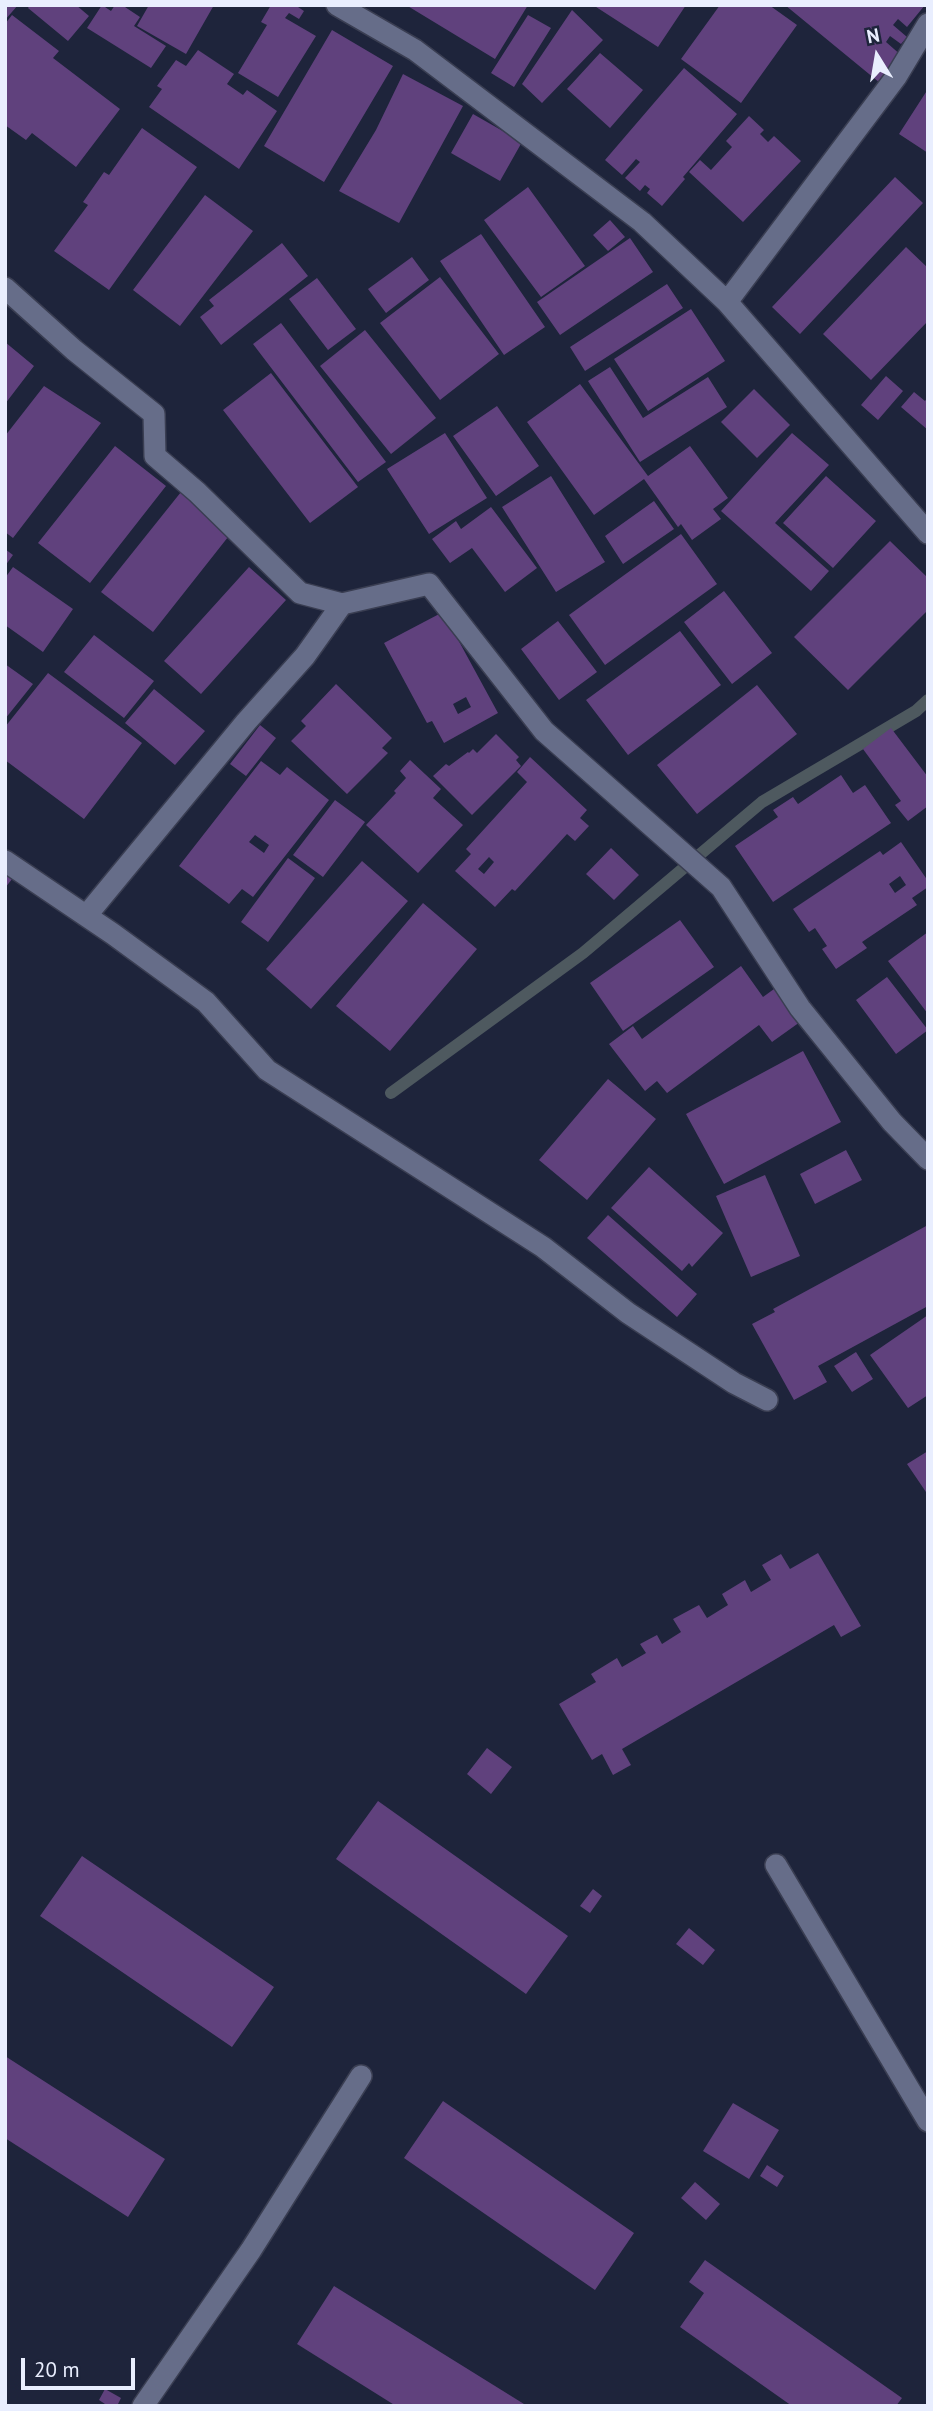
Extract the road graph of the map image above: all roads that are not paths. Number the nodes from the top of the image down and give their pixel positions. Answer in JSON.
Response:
{"nodes":[{"id":1,"x":337,"y":5,"type":"edge"},
{"id":2,"x":928,"y":24,"type":"edge"},
{"id":3,"x":5,"y":288,"type":"edge"},
{"id":4,"x":727,"y":302,"type":"junction"},
{"id":5,"x":928,"y":533,"type":"edge"},
{"id":6,"x":342,"y":604,"type":"junction"},
{"id":7,"x":5,"y":861,"type":"edge"},
{"id":8,"x":86,"y":916,"type":"junction"},
{"id":9,"x":928,"y":1160,"type":"edge"},
{"id":10,"x":767,"y":1400,"type":"dead end"},
{"id":11,"x":776,"y":1865,"type":"dead end"},
{"id":12,"x":361,"y":2076,"type":"dead end"},
{"id":13,"x":928,"y":2121,"type":"edge"},
{"id":14,"x":144,"y":2406,"type":"edge"}],
"edges":[{"from":1,"to":4,"type":"street"},
{"from":2,"to":4,"type":"street"},
{"from":3,"to":6,"type":"street"},
{"from":4,"to":5,"type":"street"},
{"from":6,"to":8,"type":"street"},
{"from":6,"to":9,"type":"street"},
{"from":7,"to":8,"type":"street"},
{"from":8,"to":10,"type":"street"},
{"from":11,"to":13,"type":"street"},
{"from":12,"to":14,"type":"street"}]}
